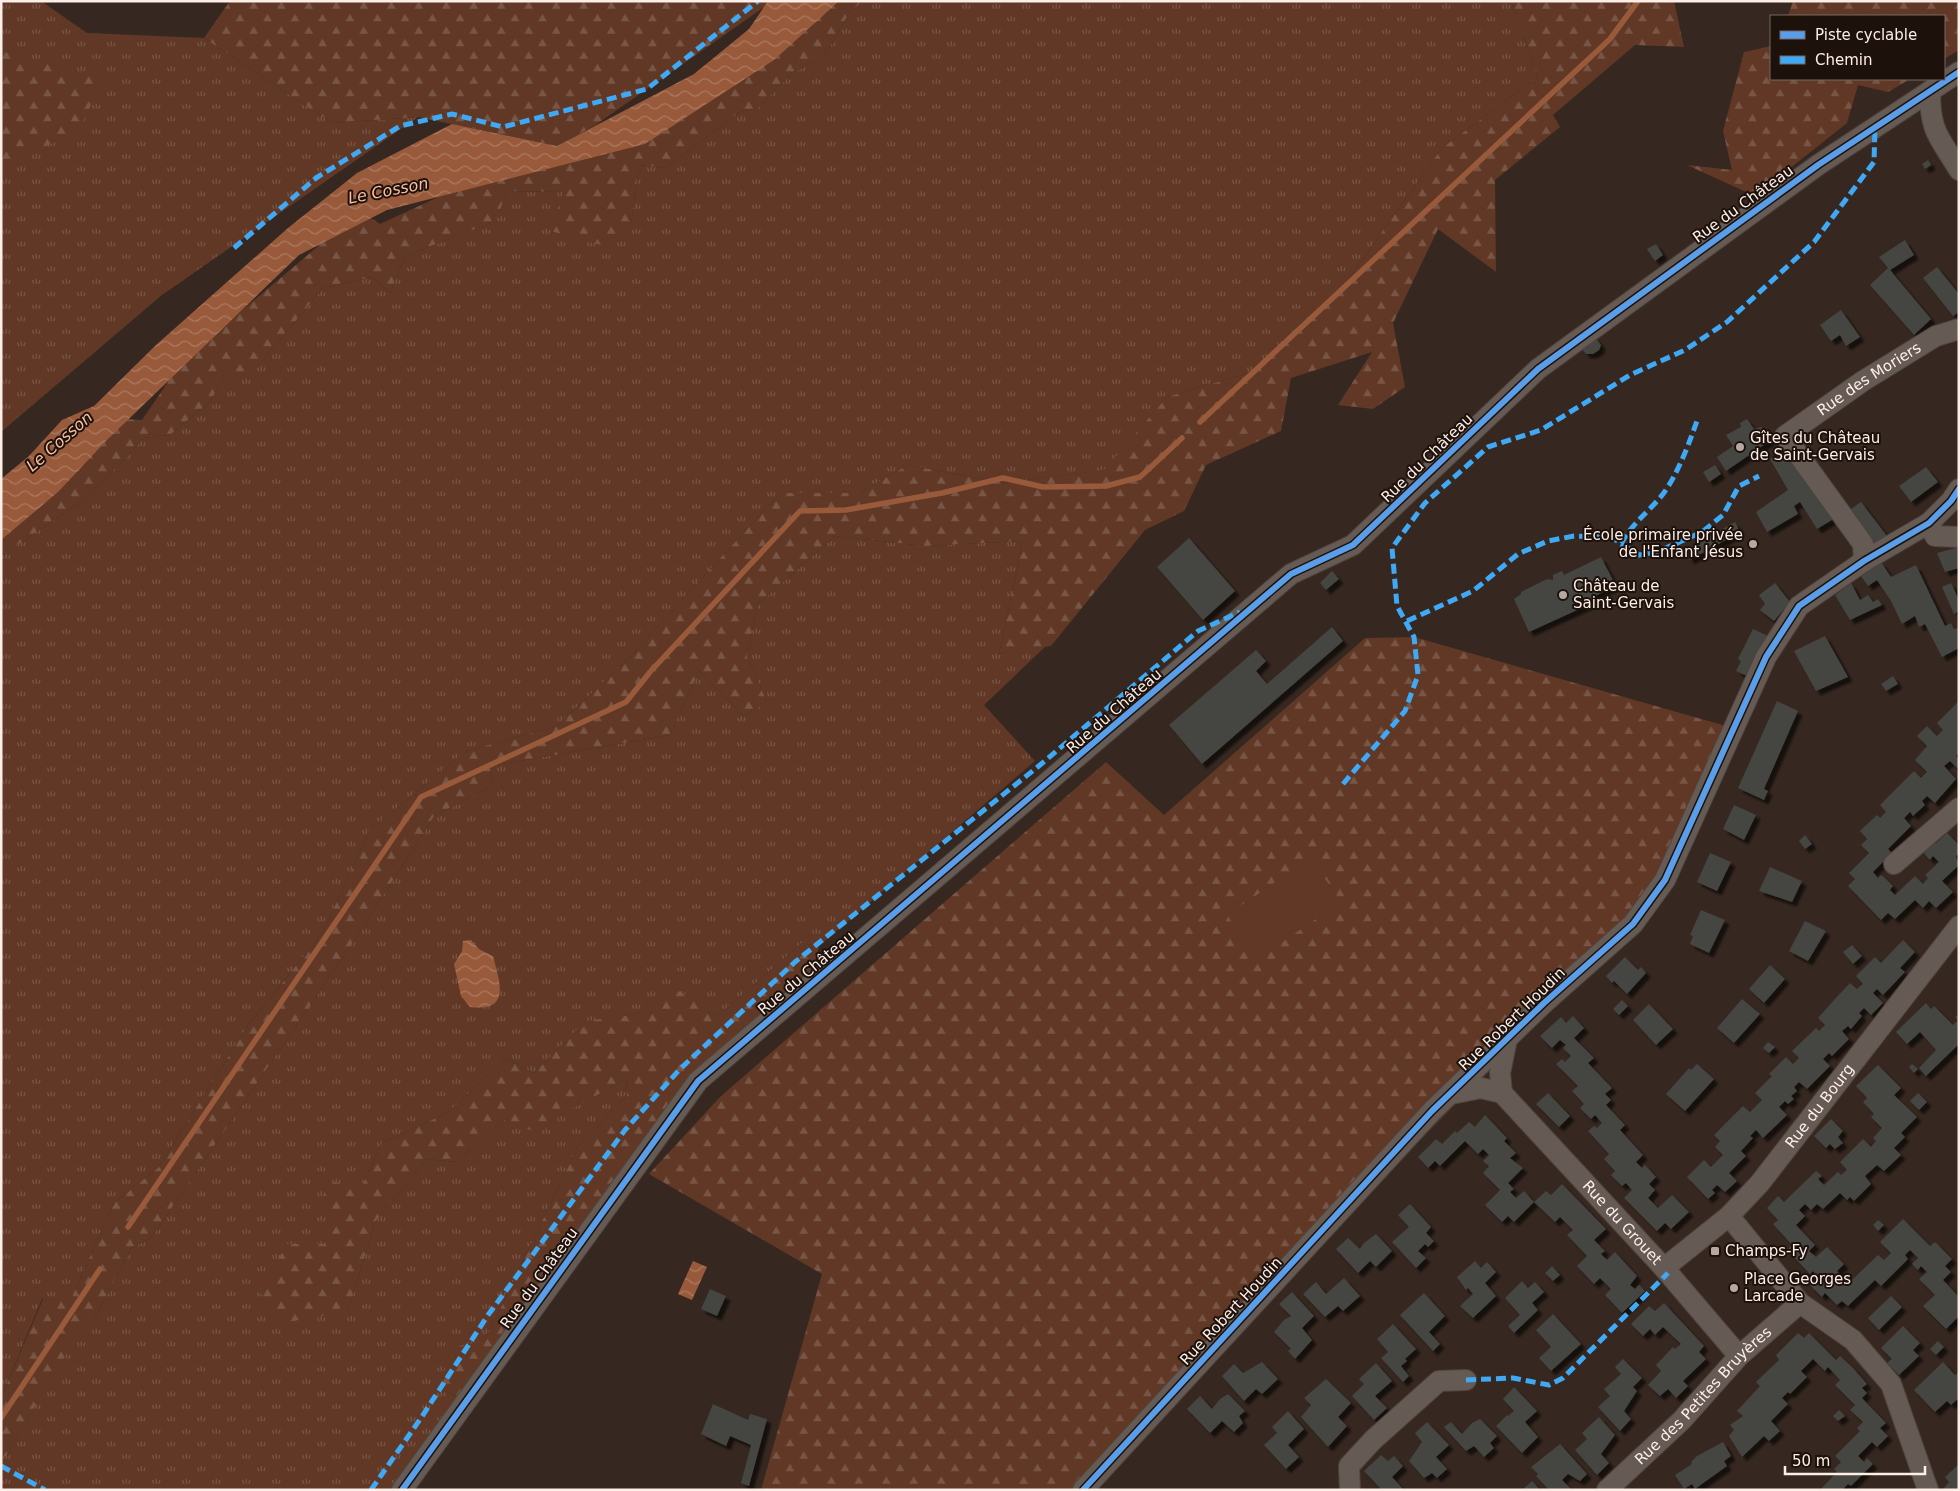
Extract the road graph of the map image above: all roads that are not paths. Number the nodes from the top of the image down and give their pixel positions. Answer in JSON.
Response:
{"nodes":[{"id":1,"x":1959,"y":72,"type":"edge"},
{"id":2,"x":1930,"y":91,"type":"junction"},
{"id":3,"x":1959,"y":170,"type":"edge"},
{"id":4,"x":1959,"y":329,"type":"edge"},
{"id":5,"x":1959,"y":489,"type":"edge"},
{"id":6,"x":1929,"y":523,"type":"junction"},
{"id":7,"x":1959,"y":537,"type":"edge"},
{"id":8,"x":1864,"y":561,"type":"junction"},
{"id":9,"x":1957,"y":812,"type":"edge"},
{"id":10,"x":1894,"y":864,"type":"dead end"},
{"id":11,"x":1959,"y":926,"type":"edge"},
{"id":12,"x":1508,"y":1039,"type":"junction"},
{"id":13,"x":1502,"y":1093,"type":"junction"},
{"id":14,"x":1452,"y":1094,"type":"junction"},
{"id":15,"x":1729,"y":1216,"type":"junction"},
{"id":16,"x":1664,"y":1268,"type":"junction"},
{"id":17,"x":1800,"y":1303,"type":"junction"},
{"id":18,"x":1739,"y":1356,"type":"junction"},
{"id":19,"x":1466,"y":1380,"type":"dead end"},
{"id":20,"x":402,"y":1490,"type":"edge"},
{"id":21,"x":1083,"y":1490,"type":"edge"},
{"id":22,"x":1350,"y":1490,"type":"edge"},
{"id":23,"x":1607,"y":1490,"type":"edge"},
{"id":24,"x":1928,"y":1490,"type":"edge"}],
"edges":[{"from":1,"to":2,"type":"street","name":"Rue du Château"},
{"from":2,"to":3,"type":"street"},
{"from":2,"to":20,"type":"street","name":"Rue du Château"},
{"from":4,"to":8,"type":"street","name":"Rue des Moriers"},
{"from":5,"to":6,"type":"street","name":"Rue Robert Houdin"},
{"from":6,"to":7,"type":"street"},
{"from":6,"to":8,"type":"street","name":"Rue Robert Houdin"},
{"from":8,"to":12,"type":"street","name":"Rue Robert Houdin"},
{"from":9,"to":10,"type":"street"},
{"from":11,"to":15,"type":"street","name":"Rue du Bourg"},
{"from":12,"to":13,"type":"street"},
{"from":12,"to":14,"type":"street","name":"Rue Robert Houdin"},
{"from":13,"to":14,"type":"street"},
{"from":13,"to":16,"type":"street","name":"Rue du Grouet"},
{"from":14,"to":21,"type":"street","name":"Rue Robert Houdin"},
{"from":15,"to":16,"type":"street","name":"Rue du Bourg"},
{"from":15,"to":17,"type":"street"},
{"from":16,"to":18,"type":"street","name":"Rue du Grouet"},
{"from":17,"to":18,"type":"street","name":"Rue des Petites Bruyères"},
{"from":17,"to":24,"type":"street"},
{"from":18,"to":23,"type":"street","name":"Rue des Petites Bruyères"},
{"from":19,"to":22,"type":"street"}]}
